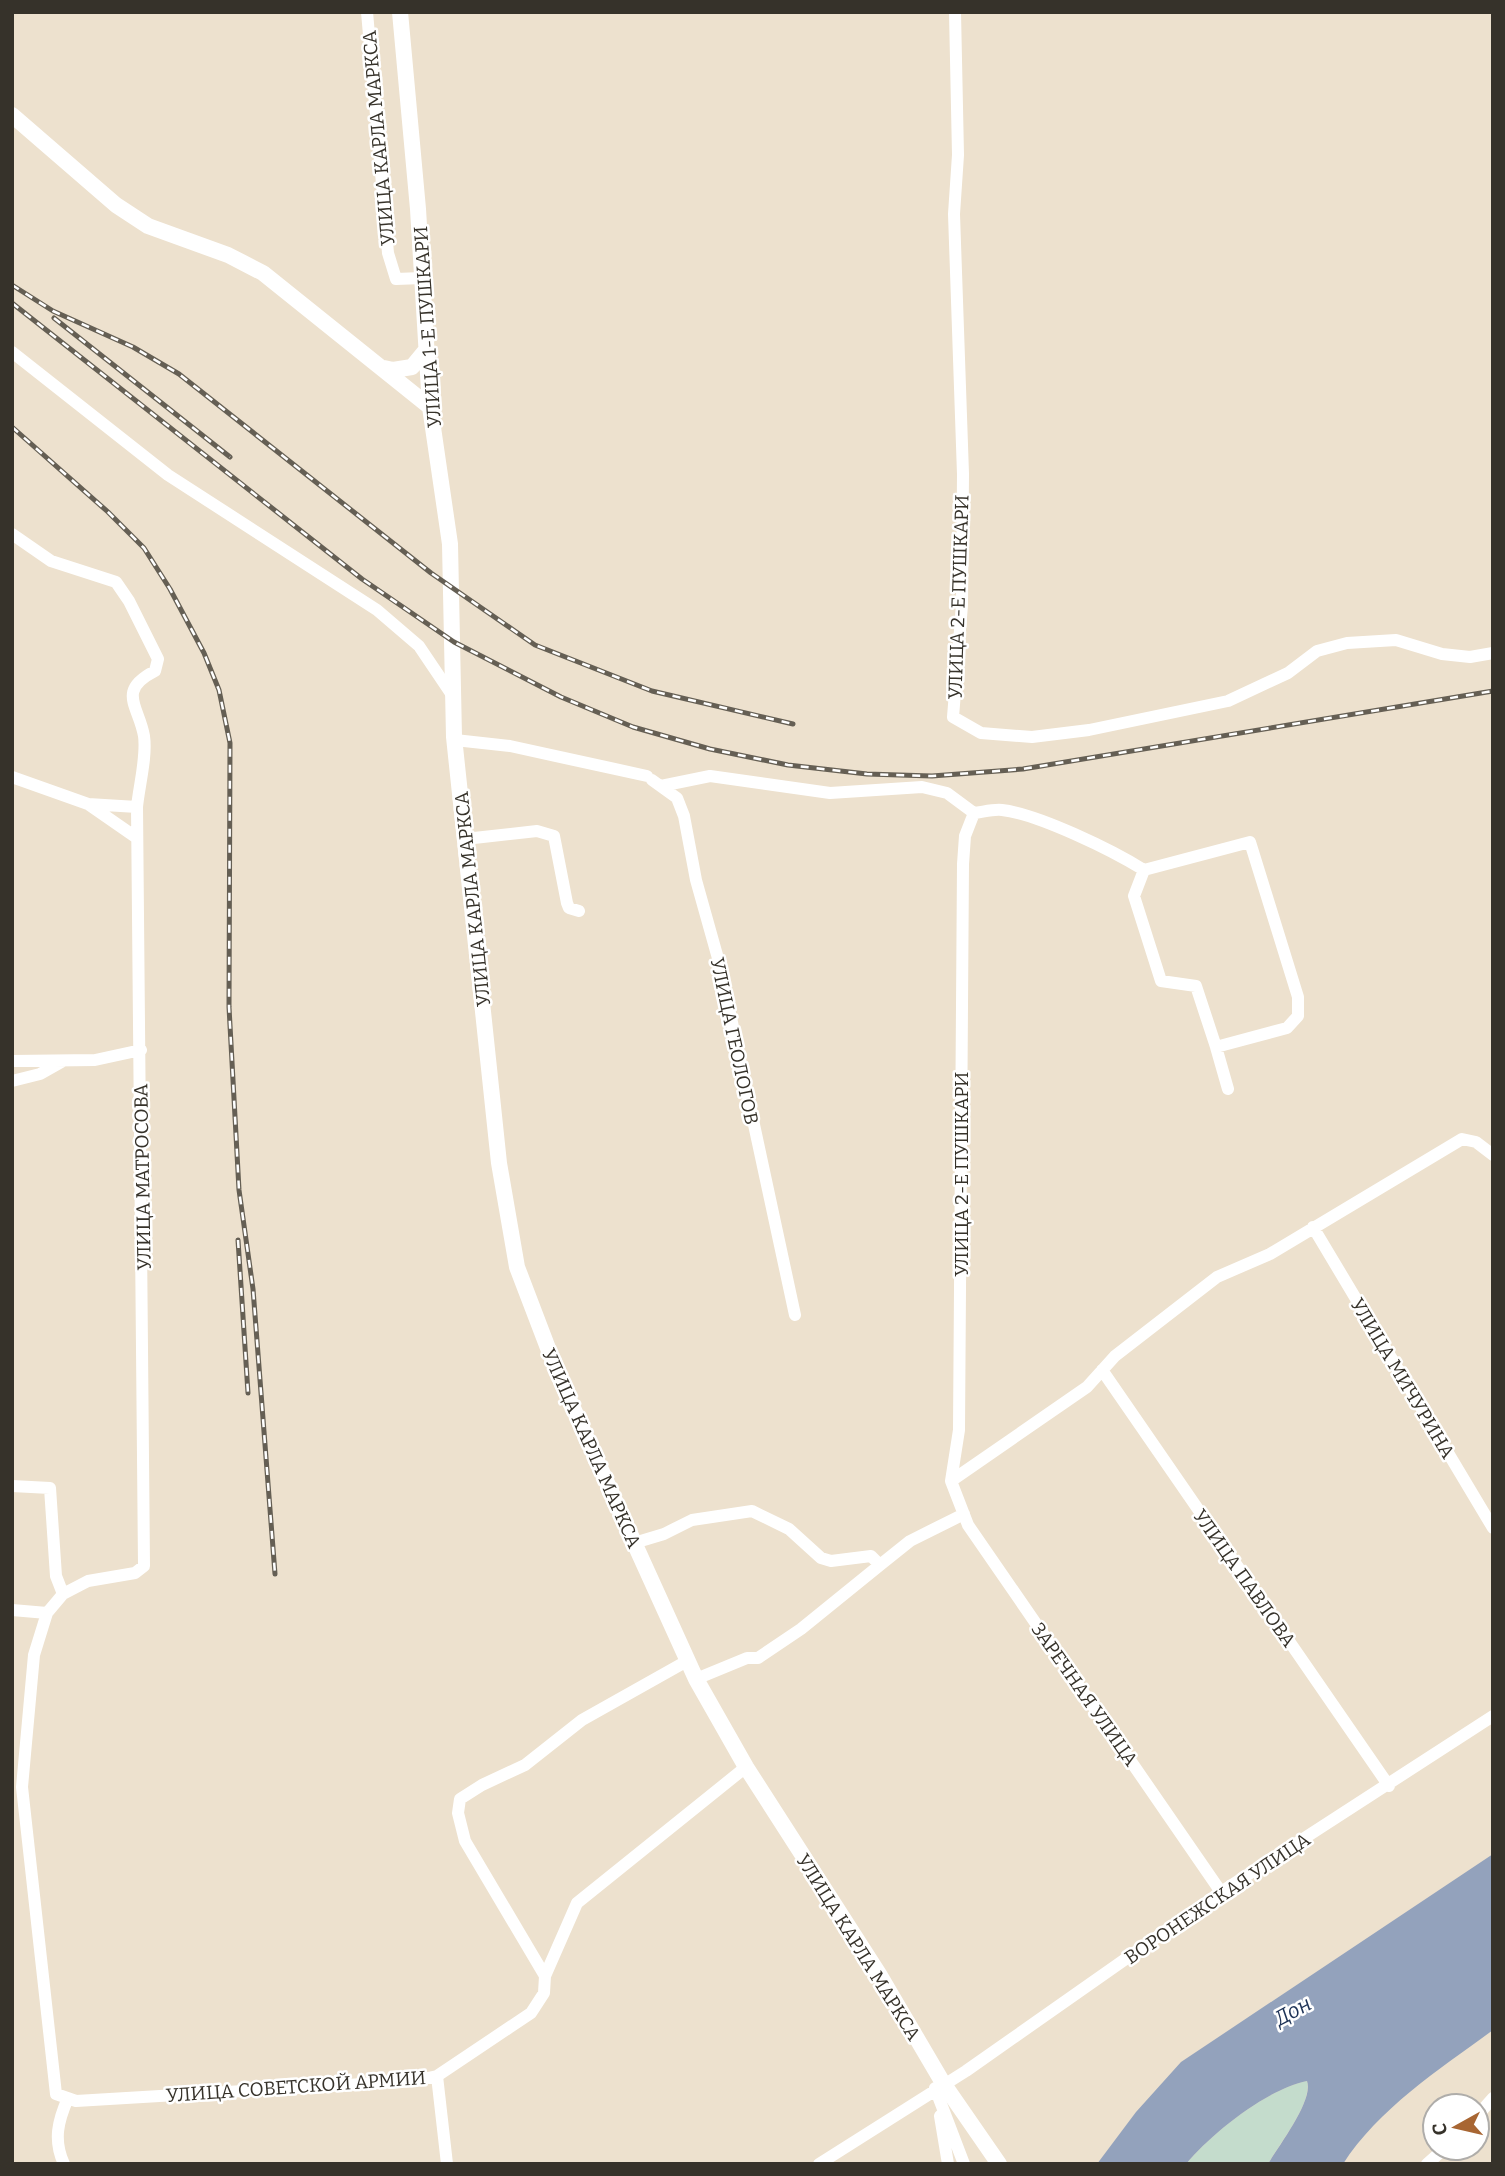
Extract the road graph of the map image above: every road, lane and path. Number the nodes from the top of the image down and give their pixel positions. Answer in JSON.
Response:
{"nodes":[{"id":1,"x":367,"y":12,"type":"edge"},
{"id":2,"x":400,"y":12,"type":"edge"},
{"id":3,"x":955,"y":12,"type":"edge"},
{"id":4,"x":12,"y":115,"type":"edge"},
{"id":5,"x":422,"y":278,"type":"junction"},
{"id":6,"x":426,"y":350,"type":"junction"},
{"id":7,"x":12,"y":352,"type":"edge"},
{"id":8,"x":384,"y":368,"type":"junction"},
{"id":9,"x":430,"y":407,"type":"junction"},
{"id":10,"x":12,"y":534,"type":"edge"},
{"id":11,"x":454,"y":642,"type":"joint"},
{"id":12,"x":1493,"y":653,"type":"edge"},
{"id":13,"x":452,"y":695,"type":"junction"},
{"id":14,"x":455,"y":740,"type":"junction"},
{"id":15,"x":12,"y":776,"type":"edge"},
{"id":16,"x":653,"y":781,"type":"junction"},
{"id":17,"x":88,"y":804,"type":"junction"},
{"id":18,"x":136,"y":807,"type":"junction"},
{"id":19,"x":974,"y":813,"type":"junction"},
{"id":20,"x":137,"y":838,"type":"junction"},
{"id":21,"x":466,"y":839,"type":"junction"},
{"id":22,"x":1144,"y":870,"type":"junction"},
{"id":23,"x":579,"y":911,"type":"dead end"},
{"id":24,"x":1216,"y":1047,"type":"junction"},
{"id":25,"x":141,"y":1050,"type":"junction"},
{"id":26,"x":64,"y":1060,"type":"junction"},
{"id":27,"x":12,"y":1061,"type":"edge"},
{"id":28,"x":12,"y":1082,"type":"edge"},
{"id":29,"x":1228,"y":1089,"type":"dead end"},
{"id":30,"x":1493,"y":1154,"type":"edge"},
{"id":31,"x":1313,"y":1227,"type":"junction"},
{"id":32,"x":795,"y":1315,"type":"dead end"},
{"id":33,"x":1102,"y":1370,"type":"junction"},
{"id":34,"x":12,"y":1486,"type":"edge"},
{"id":35,"x":954,"y":1487,"type":"junction"},
{"id":36,"x":964,"y":1514,"type":"junction"},
{"id":37,"x":1493,"y":1528,"type":"edge"},
{"id":38,"x":634,"y":1543,"type":"junction"},
{"id":39,"x":880,"y":1565,"type":"junction"},
{"id":40,"x":64,"y":1594,"type":"junction"},
{"id":41,"x":12,"y":1610,"type":"edge"},
{"id":42,"x":47,"y":1613,"type":"junction"},
{"id":43,"x":687,"y":1661,"type":"junction"},
{"id":44,"x":696,"y":1679,"type":"junction"},
{"id":45,"x":1493,"y":1716,"type":"edge"},
{"id":46,"x":746,"y":1767,"type":"junction"},
{"id":47,"x":1389,"y":1786,"type":"junction"},
{"id":48,"x":17,"y":1787,"type":"edge"},
{"id":49,"x":1221,"y":1892,"type":"junction"},
{"id":50,"x":545,"y":1976,"type":"junction"},
{"id":51,"x":436,"y":2076,"type":"junction"},
{"id":52,"x":939,"y":2086,"type":"junction"},
{"id":53,"x":68,"y":2098,"type":"junction"},
{"id":54,"x":950,"y":2107,"type":"junction"},
{"id":55,"x":64,"y":2164,"type":"edge"},
{"id":56,"x":447,"y":2164,"type":"edge"},
{"id":57,"x":819,"y":2164,"type":"edge"},
{"id":58,"x":948,"y":2164,"type":"edge"},
{"id":59,"x":964,"y":2164,"type":"edge"},
{"id":60,"x":999,"y":2164,"type":"edge"}],
"edges":[{"from":1,"to":5,"type":"street","name":"УЛИЦА КАРЛА МАРКСА"},
{"from":2,"to":5,"type":"main road","name":"УЛИЦА 1-Е ПУШКАРИ"},
{"from":3,"to":12,"type":"street","name":"УЛИЦА 2-Е ПУШКАРИ"},
{"from":4,"to":8,"type":"main road"},
{"from":5,"to":6,"type":"main road","name":"УЛИЦА 1-Е ПУШКАРИ"},
{"from":6,"to":8,"type":"main road"},
{"from":6,"to":9,"type":"main road","name":"УЛИЦА 1-Е ПУШКАРИ"},
{"from":7,"to":13,"type":"street"},
{"from":8,"to":9,"type":"main road"},
{"from":9,"to":11,"type":"main road","name":"УЛИЦА 1-Е ПУШКАРИ"},
{"from":10,"to":18,"type":"street","name":"УЛИЦА МАТРОСОВА"},
{"from":11,"to":13,"type":"main road","name":"УЛИЦА КАРЛА МАРКСА"},
{"from":13,"to":14,"type":"main road","name":"УЛИЦА КАРЛА МАРКСА"},
{"from":14,"to":16,"type":"street"},
{"from":14,"to":21,"type":"main road","name":"УЛИЦА КАРЛА МАРКСА"},
{"from":15,"to":17,"type":"street"},
{"from":16,"to":19,"type":"street"},
{"from":16,"to":32,"type":"street","name":"УЛИЦА ГЕОЛОГОВ"},
{"from":17,"to":18,"type":"street"},
{"from":17,"to":20,"type":"street"},
{"from":18,"to":20,"type":"street","name":"УЛИЦА МАТРОСОВА"},
{"from":19,"to":22,"type":"street"},
{"from":19,"to":35,"type":"street","name":"УЛИЦА 2-Е ПУШКАРИ"},
{"from":20,"to":25,"type":"street","name":"УЛИЦА МАТРОСОВА"},
{"from":21,"to":23,"type":"street"},
{"from":21,"to":38,"type":"main road","name":"УЛИЦА КАРЛА МАРКСА"},
{"from":22,"to":24,"type":"street"},
{"from":22,"to":24,"type":"street"},
{"from":24,"to":29,"type":"street"},
{"from":25,"to":26,"type":"street"},
{"from":25,"to":40,"type":"street","name":"УЛИЦА МАТРОСОВА"},
{"from":26,"to":27,"type":"street"},
{"from":26,"to":28,"type":"street"},
{"from":30,"to":31,"type":"street"},
{"from":31,"to":33,"type":"street"},
{"from":31,"to":37,"type":"street","name":"УЛИЦА МИЧУРИНА"},
{"from":33,"to":35,"type":"street"},
{"from":33,"to":47,"type":"street","name":"УЛИЦА ПАВЛОВА"},
{"from":34,"to":40,"type":"street"},
{"from":35,"to":36,"type":"street","name":"ЗАРЕЧНАЯ УЛИЦА"},
{"from":36,"to":39,"type":"street"},
{"from":36,"to":49,"type":"street","name":"ЗАРЕЧНАЯ УЛИЦА"},
{"from":38,"to":39,"type":"street"},
{"from":38,"to":43,"type":"main road","name":"УЛИЦА КАРЛА МАРКСА"},
{"from":39,"to":44,"type":"street"},
{"from":40,"to":42,"type":"street"},
{"from":41,"to":42,"type":"street"},
{"from":42,"to":48,"type":"street"},
{"from":43,"to":44,"type":"main road","name":"УЛИЦА КАРЛА МАРКСА"},
{"from":43,"to":50,"type":"street"},
{"from":44,"to":46,"type":"main road","name":"УЛИЦА КАРЛА МАРКСА"},
{"from":45,"to":47,"type":"street","name":"ВОРОНЕЖСКАЯ УЛИЦА"},
{"from":46,"to":50,"type":"street","name":"УЛИЦА СОВЕТСКОЙ АРМИИ"},
{"from":46,"to":52,"type":"main road","name":"УЛИЦА КАРЛА МАРКСА"},
{"from":47,"to":49,"type":"street","name":"ВОРОНЕЖСКАЯ УЛИЦА"},
{"from":48,"to":53,"type":"street"},
{"from":49,"to":52,"type":"street","name":"ВОРОНЕЖСКАЯ УЛИЦА"},
{"from":50,"to":51,"type":"street","name":"УЛИЦА СОВЕТСКОЙ АРМИИ"},
{"from":51,"to":53,"type":"street","name":"УЛИЦА СОВЕТСКОЙ АРМИИ"},
{"from":51,"to":56,"type":"street"},
{"from":52,"to":54,"type":"main road","name":"УЛИЦА КАРЛА МАРКСА"},
{"from":52,"to":57,"type":"street","name":"ВОРОНЕЖСКАЯ УЛИЦА"},
{"from":53,"to":55,"type":"street"},
{"from":54,"to":58,"type":"street"},
{"from":54,"to":59,"type":"street","name":"УЛИЦА КАРЛА МАРКСА"},
{"from":54,"to":60,"type":"main road","name":"УЛИЦА КАРЛА МАРКСА"}]}
